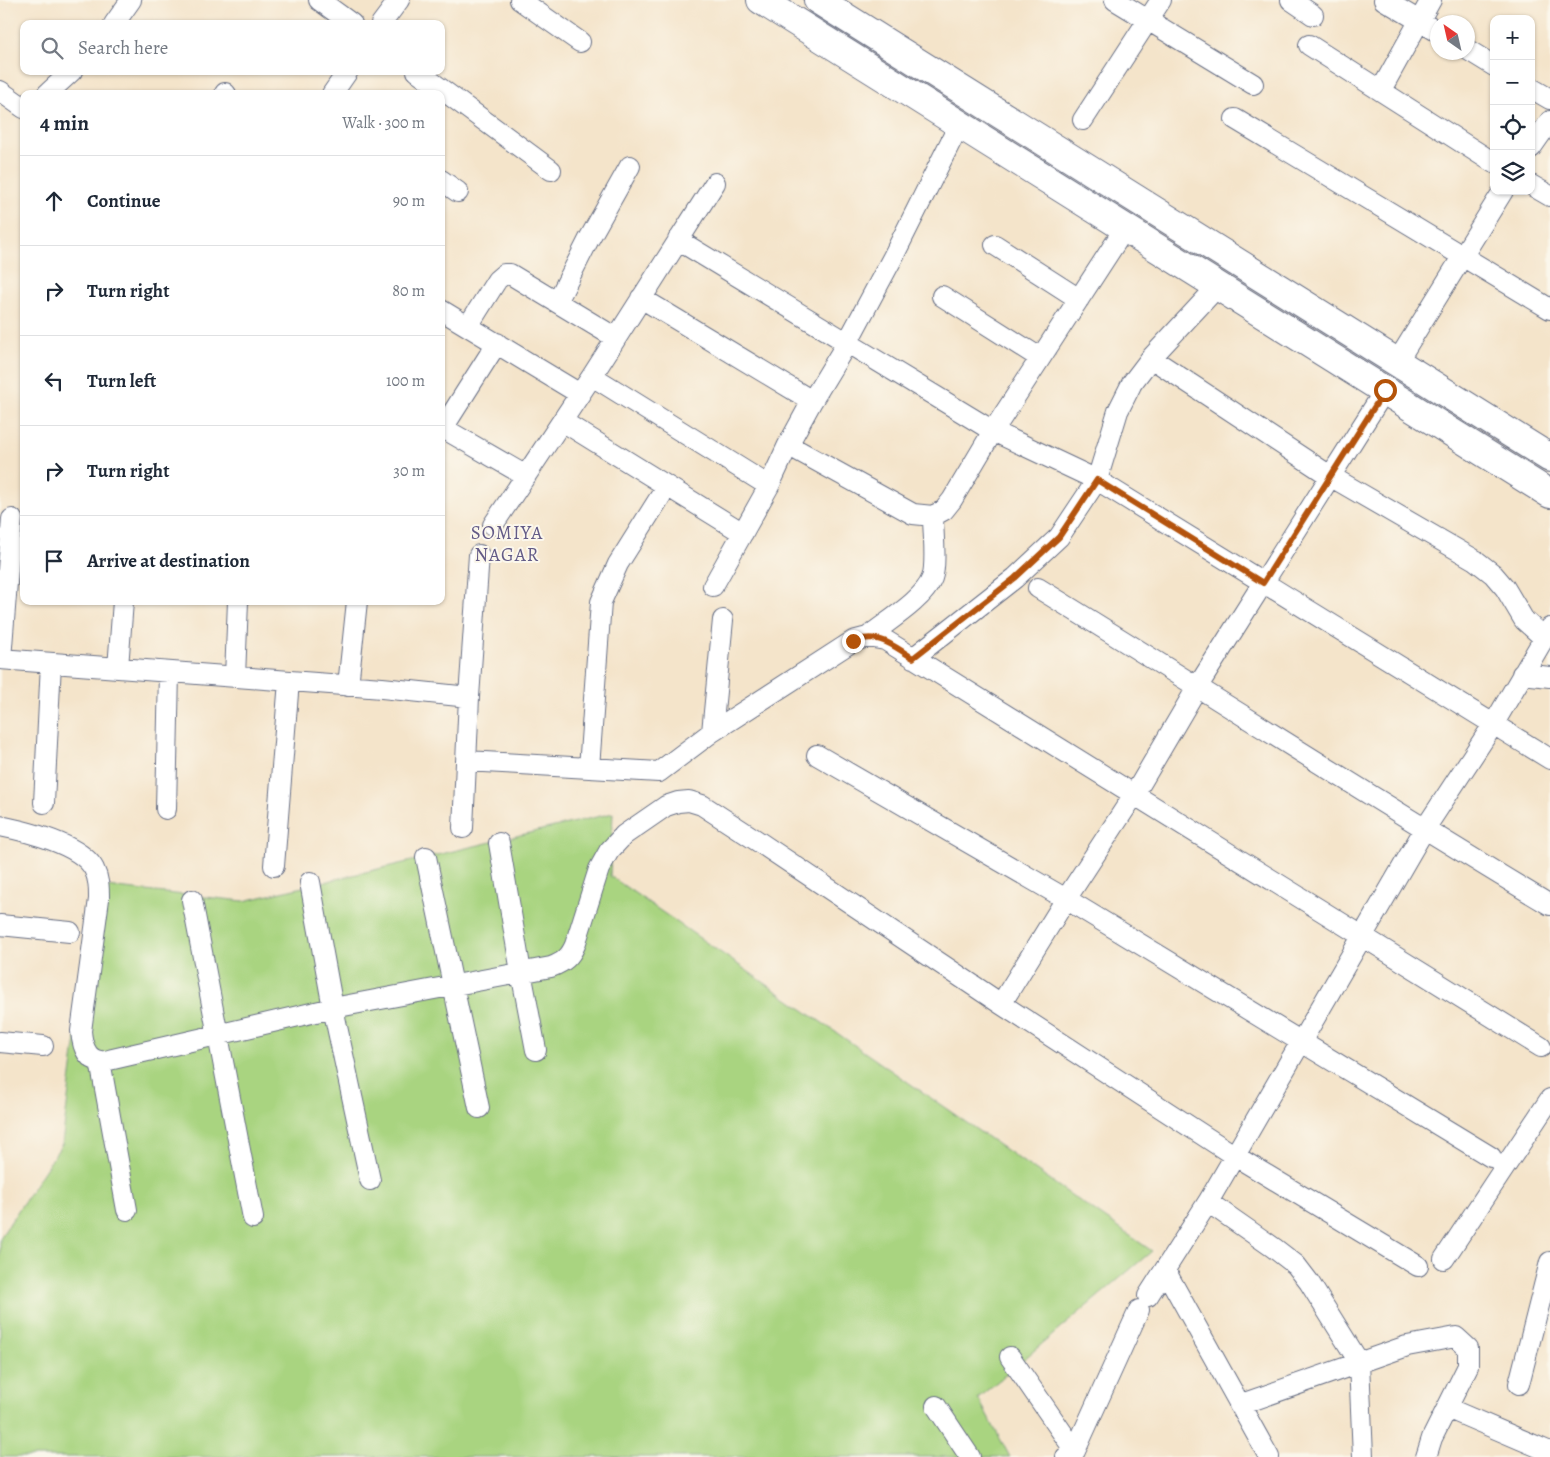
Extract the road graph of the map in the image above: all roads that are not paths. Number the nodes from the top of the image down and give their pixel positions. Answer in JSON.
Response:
{"nodes":[{"id":1,"x":131,"y":0,"type":"edge"},
{"id":2,"x":319,"y":0,"type":"edge"},
{"id":3,"x":399,"y":0,"type":"edge"},
{"id":4,"x":520,"y":0,"type":"edge"},
{"id":5,"x":760,"y":0,"type":"edge"},
{"id":6,"x":818,"y":0,"type":"edge"},
{"id":7,"x":1115,"y":0,"type":"edge"},
{"id":8,"x":1161,"y":0,"type":"edge"},
{"id":9,"x":1291,"y":0,"type":"edge"},
{"id":10,"x":1384,"y":0,"type":"edge"},
{"id":11,"x":1431,"y":0,"type":"edge"},
{"id":12,"x":1313,"y":15,"type":"dead end"},
{"id":13,"x":1147,"y":19,"type":"junction"},
{"id":14,"x":117,"y":20,"type":"edge"},
{"id":15,"x":346,"y":20,"type":"edge"},
{"id":16,"x":385,"y":20,"type":"edge"},
{"id":17,"x":1419,"y":21,"type":"junction"},
{"id":18,"x":1430,"y":27,"type":"edge"},
{"id":19,"x":580,"y":42,"type":"dead end"},
{"id":20,"x":1309,"y":45,"type":"dead end"},
{"id":21,"x":1475,"y":54,"type":"edge"},
{"id":22,"x":1490,"y":64,"type":"edge"},
{"id":23,"x":68,"y":75,"type":"edge"},
{"id":24,"x":345,"y":75,"type":"edge"},
{"id":25,"x":421,"y":75,"type":"edge"},
{"id":26,"x":1253,"y":84,"type":"dead end"},
{"id":27,"x":51,"y":90,"type":"edge"},
{"id":28,"x":335,"y":90,"type":"edge"},
{"id":29,"x":442,"y":90,"type":"edge"},
{"id":30,"x":1380,"y":90,"type":"junction"},
{"id":31,"x":1535,"y":90,"type":"edge"},
{"id":32,"x":0,"y":91,"type":"edge"},
{"id":33,"x":445,"y":92,"type":"edge"},
{"id":34,"x":1550,"y":99,"type":"edge"},
{"id":35,"x":20,"y":105,"type":"edge"},
{"id":36,"x":1235,"y":119,"type":"dead end"},
{"id":37,"x":1084,"y":120,"type":"dead end"},
{"id":38,"x":1550,"y":122,"type":"edge"},
{"id":39,"x":960,"y":125,"type":"junction"},
{"id":40,"x":1535,"y":143,"type":"edge"},
{"id":41,"x":1490,"y":160,"type":"edge"},
{"id":42,"x":630,"y":166,"type":"dead end"},
{"id":43,"x":551,"y":170,"type":"dead end"},
{"id":44,"x":445,"y":183,"type":"edge"},
{"id":45,"x":715,"y":183,"type":"dead end"},
{"id":46,"x":1535,"y":188,"type":"edge"},
{"id":47,"x":458,"y":192,"type":"dead end"},
{"id":48,"x":1501,"y":195,"type":"edge"},
{"id":49,"x":1550,"y":196,"type":"edge"},
{"id":50,"x":1125,"y":228,"type":"junction"},
{"id":51,"x":678,"y":240,"type":"junction"},
{"id":52,"x":995,"y":245,"type":"dead end"},
{"id":53,"x":1464,"y":256,"type":"junction"},
{"id":54,"x":1218,"y":286,"type":"junction"},
{"id":55,"x":942,"y":296,"type":"dead end"},
{"id":56,"x":641,"y":298,"type":"junction"},
{"id":57,"x":1079,"y":299,"type":"junction"},
{"id":58,"x":557,"y":302,"type":"junction"},
{"id":59,"x":1550,"y":309,"type":"edge"},
{"id":60,"x":445,"y":312,"type":"edge"},
{"id":61,"x":468,"y":326,"type":"junction"},
{"id":62,"x":616,"y":338,"type":"junction"},
{"id":63,"x":497,"y":343,"type":"junction"},
{"id":64,"x":847,"y":343,"type":"junction"},
{"id":65,"x":1040,"y":358,"type":"junction"},
{"id":66,"x":1151,"y":358,"type":"junction"},
{"id":67,"x":1397,"y":362,"type":"junction"},
{"id":68,"x":592,"y":376,"type":"junction"},
{"id":69,"x":1385,"y":390,"type":"junction"},
{"id":70,"x":580,"y":394,"type":"junction"},
{"id":71,"x":812,"y":401,"type":"junction"},
{"id":72,"x":562,"y":422,"type":"junction"},
{"id":73,"x":445,"y":423,"type":"edge"},
{"id":74,"x":445,"y":430,"type":"edge"},
{"id":75,"x":993,"y":431,"type":"junction"},
{"id":76,"x":788,"y":445,"type":"junction"},
{"id":77,"x":1550,"y":458,"type":"edge"},
{"id":78,"x":526,"y":476,"type":"junction"},
{"id":79,"x":1330,"y":476,"type":"junction"},
{"id":80,"x":1097,"y":480,"type":"junction"},
{"id":81,"x":667,"y":486,"type":"junction"},
{"id":82,"x":769,"y":486,"type":"junction"},
{"id":83,"x":1550,"y":494,"type":"edge"},
{"id":84,"x":932,"y":516,"type":"junction"},
{"id":85,"x":12,"y":519,"type":"dead end"},
{"id":86,"x":493,"y":525,"type":"dead end"},
{"id":87,"x":743,"y":533,"type":"junction"},
{"id":88,"x":479,"y":555,"type":"dead end"},
{"id":89,"x":1263,"y":583,"type":"junction"},
{"id":90,"x":713,"y":586,"type":"dead end"},
{"id":91,"x":1038,"y":588,"type":"dead end"},
{"id":92,"x":123,"y":605,"type":"edge"},
{"id":93,"x":238,"y":605,"type":"edge"},
{"id":94,"x":357,"y":605,"type":"edge"},
{"id":95,"x":723,"y":620,"type":"dead end"},
{"id":96,"x":1547,"y":633,"type":"edge"},
{"id":97,"x":868,"y":637,"type":"junction"},
{"id":98,"x":913,"y":658,"type":"junction"},
{"id":99,"x":1,"y":659,"type":"edge"},
{"id":100,"x":51,"y":663,"type":"junction"},
{"id":101,"x":118,"y":668,"type":"junction"},
{"id":102,"x":169,"y":672,"type":"junction"},
{"id":103,"x":1522,"y":674,"type":"junction"},
{"id":104,"x":235,"y":677,"type":"junction"},
{"id":105,"x":1550,"y":677,"type":"edge"},
{"id":106,"x":289,"y":681,"type":"junction"},
{"id":107,"x":348,"y":686,"type":"junction"},
{"id":108,"x":1198,"y":686,"type":"junction"},
{"id":109,"x":469,"y":697,"type":"junction"},
{"id":110,"x":1493,"y":724,"type":"junction"},
{"id":111,"x":712,"y":732,"type":"junction"},
{"id":112,"x":817,"y":755,"type":"dead end"},
{"id":113,"x":1550,"y":758,"type":"edge"},
{"id":114,"x":466,"y":761,"type":"junction"},
{"id":115,"x":589,"y":768,"type":"junction"},
{"id":116,"x":1134,"y":795,"type":"junction"},
{"id":117,"x":44,"y":803,"type":"dead end"},
{"id":118,"x":166,"y":809,"type":"dead end"},
{"id":119,"x":0,"y":826,"type":"edge"},
{"id":120,"x":463,"y":828,"type":"dead end"},
{"id":121,"x":1424,"y":830,"type":"junction"},
{"id":122,"x":499,"y":843,"type":"dead end"},
{"id":123,"x":426,"y":857,"type":"dead end"},
{"id":124,"x":274,"y":866,"type":"dead end"},
{"id":125,"x":310,"y":882,"type":"dead end"},
{"id":126,"x":1066,"y":899,"type":"junction"},
{"id":127,"x":192,"y":900,"type":"dead end"},
{"id":128,"x":1550,"y":905,"type":"edge"},
{"id":129,"x":0,"y":925,"type":"edge"},
{"id":130,"x":70,"y":932,"type":"dead end"},
{"id":131,"x":1362,"y":937,"type":"junction"},
{"id":132,"x":521,"y":972,"type":"junction"},
{"id":133,"x":453,"y":986,"type":"junction"},
{"id":134,"x":1001,"y":1004,"type":"junction"},
{"id":135,"x":333,"y":1008,"type":"junction"},
{"id":136,"x":218,"y":1034,"type":"junction"},
{"id":137,"x":1302,"y":1041,"type":"junction"},
{"id":138,"x":0,"y":1042,"type":"edge"},
{"id":139,"x":43,"y":1046,"type":"dead end"},
{"id":140,"x":1542,"y":1048,"type":"dead end"},
{"id":141,"x":536,"y":1050,"type":"dead end"},
{"id":142,"x":100,"y":1061,"type":"junction"},
{"id":143,"x":1550,"y":1100,"type":"edge"},
{"id":144,"x":479,"y":1108,"type":"dead end"},
{"id":145,"x":1235,"y":1156,"type":"junction"},
{"id":146,"x":1491,"y":1157,"type":"dead end"},
{"id":147,"x":370,"y":1180,"type":"dead end"},
{"id":148,"x":1208,"y":1202,"type":"junction"},
{"id":149,"x":126,"y":1210,"type":"dead end"},
{"id":150,"x":253,"y":1218,"type":"dead end"},
{"id":151,"x":1444,"y":1259,"type":"dead end"},
{"id":152,"x":1550,"y":1262,"type":"edge"},
{"id":153,"x":1418,"y":1266,"type":"dead end"},
{"id":154,"x":1165,"y":1270,"type":"junction"},
{"id":155,"x":1010,"y":1357,"type":"dead end"},
{"id":156,"x":1359,"y":1362,"type":"junction"},
{"id":157,"x":1519,"y":1384,"type":"dead end"},
{"id":158,"x":1239,"y":1405,"type":"junction"},
{"id":159,"x":936,"y":1406,"type":"dead end"},
{"id":160,"x":1447,"y":1408,"type":"junction"},
{"id":161,"x":1550,"y":1452,"type":"edge"},
{"id":162,"x":1071,"y":1454,"type":"edge"},
{"id":163,"x":970,"y":1457,"type":"edge"},
{"id":164,"x":1269,"y":1457,"type":"edge"},
{"id":165,"x":1363,"y":1457,"type":"edge"},
{"id":166,"x":1426,"y":1457,"type":"edge"}],
"edges":[{"from":1,"to":14,"type":"street"},
{"from":2,"to":15,"type":"street"},
{"from":3,"to":16,"type":"street"},
{"from":4,"to":19,"type":"street"},
{"from":5,"to":39,"type":"main road"},
{"from":6,"to":67,"type":"main road"},
{"from":7,"to":13,"type":"street"},
{"from":8,"to":13,"type":"street"},
{"from":9,"to":12,"type":"street"},
{"from":10,"to":17,"type":"street"},
{"from":11,"to":17,"type":"street"},
{"from":13,"to":26,"type":"street"},
{"from":13,"to":37,"type":"street"},
{"from":17,"to":18,"type":"street"},
{"from":17,"to":30,"type":"street"},
{"from":20,"to":30,"type":"street"},
{"from":21,"to":22,"type":"street"},
{"from":23,"to":27,"type":"street"},
{"from":24,"to":28,"type":"street"},
{"from":25,"to":29,"type":"street"},
{"from":30,"to":41,"type":"street"},
{"from":31,"to":34,"type":"street"},
{"from":32,"to":35,"type":"street"},
{"from":33,"to":43,"type":"street"},
{"from":36,"to":53,"type":"street"},
{"from":38,"to":40,"type":"street"},
{"from":39,"to":50,"type":"main road"},
{"from":39,"to":64,"type":"street"},
{"from":42,"to":58,"type":"street"},
{"from":44,"to":47,"type":"street"},
{"from":45,"to":51,"type":"street"},
{"from":46,"to":49,"type":"street"},
{"from":48,"to":53,"type":"street"},
{"from":50,"to":54,"type":"main road"},
{"from":50,"to":57,"type":"street"},
{"from":51,"to":56,"type":"street"},
{"from":51,"to":64,"type":"street"},
{"from":52,"to":57,"type":"street"},
{"from":53,"to":59,"type":"street"},
{"from":53,"to":67,"type":"street"},
{"from":54,"to":66,"type":"street"},
{"from":54,"to":69,"type":"main road"},
{"from":55,"to":65,"type":"street"},
{"from":56,"to":62,"type":"street"},
{"from":56,"to":71,"type":"street"},
{"from":57,"to":65,"type":"street"},
{"from":58,"to":61,"type":"street"},
{"from":58,"to":62,"type":"street"},
{"from":60,"to":61,"type":"street"},
{"from":61,"to":63,"type":"street"},
{"from":62,"to":68,"type":"street"},
{"from":63,"to":70,"type":"street"},
{"from":63,"to":73,"type":"street"},
{"from":64,"to":71,"type":"street"},
{"from":64,"to":75,"type":"street"},
{"from":65,"to":75,"type":"street"},
{"from":66,"to":79,"type":"street"},
{"from":66,"to":80,"type":"street"},
{"from":67,"to":77,"type":"main road"},
{"from":68,"to":70,"type":"street"},
{"from":68,"to":82,"type":"street"},
{"from":69,"to":79,"type":"street"},
{"from":69,"to":83,"type":"main road"},
{"from":70,"to":72,"type":"street"},
{"from":71,"to":76,"type":"street"},
{"from":72,"to":78,"type":"street"},
{"from":72,"to":81,"type":"street"},
{"from":74,"to":78,"type":"street"},
{"from":75,"to":80,"type":"street"},
{"from":75,"to":84,"type":"street"},
{"from":76,"to":82,"type":"street"},
{"from":76,"to":84,"type":"street"},
{"from":78,"to":86,"type":"street"},
{"from":79,"to":89,"type":"street"},
{"from":79,"to":96,"type":"street"},
{"from":80,"to":89,"type":"street"},
{"from":80,"to":98,"type":"street"},
{"from":81,"to":87,"type":"street"},
{"from":81,"to":115,"type":"street"},
{"from":82,"to":87,"type":"street"},
{"from":84,"to":97,"type":"street"},
{"from":85,"to":99,"type":"street"},
{"from":87,"to":90,"type":"street"},
{"from":88,"to":109,"type":"street"},
{"from":89,"to":108,"type":"street"},
{"from":89,"to":110,"type":"street"},
{"from":91,"to":108,"type":"street"},
{"from":92,"to":101,"type":"street"},
{"from":93,"to":104,"type":"street"},
{"from":94,"to":107,"type":"street"},
{"from":95,"to":111,"type":"street"},
{"from":96,"to":103,"type":"street"},
{"from":97,"to":98,"type":"street"},
{"from":97,"to":111,"type":"street"},
{"from":98,"to":116,"type":"street"},
{"from":99,"to":100,"type":"street"},
{"from":100,"to":101,"type":"street"},
{"from":100,"to":117,"type":"street"},
{"from":101,"to":102,"type":"street"},
{"from":102,"to":104,"type":"street"},
{"from":102,"to":118,"type":"street"},
{"from":103,"to":105,"type":"street"},
{"from":103,"to":110,"type":"street"},
{"from":104,"to":106,"type":"street"},
{"from":106,"to":107,"type":"street"},
{"from":106,"to":124,"type":"street"},
{"from":107,"to":109,"type":"street"},
{"from":108,"to":116,"type":"street"},
{"from":108,"to":121,"type":"street"},
{"from":109,"to":114,"type":"street"},
{"from":110,"to":113,"type":"street"},
{"from":110,"to":121,"type":"street"},
{"from":111,"to":115,"type":"street"},
{"from":112,"to":126,"type":"street"},
{"from":114,"to":115,"type":"street"},
{"from":114,"to":120,"type":"street"},
{"from":116,"to":126,"type":"street"},
{"from":116,"to":131,"type":"street"},
{"from":119,"to":142,"type":"street"},
{"from":121,"to":128,"type":"street"},
{"from":121,"to":131,"type":"street"},
{"from":122,"to":132,"type":"street"},
{"from":123,"to":133,"type":"street"},
{"from":125,"to":135,"type":"street"},
{"from":126,"to":134,"type":"street"},
{"from":126,"to":137,"type":"street"},
{"from":127,"to":136,"type":"street"},
{"from":129,"to":130,"type":"street"},
{"from":131,"to":137,"type":"street"},
{"from":131,"to":140,"type":"street"},
{"from":132,"to":133,"type":"street"},
{"from":132,"to":134,"type":"street"},
{"from":132,"to":141,"type":"street"},
{"from":133,"to":135,"type":"street"},
{"from":133,"to":144,"type":"street"},
{"from":134,"to":145,"type":"street"},
{"from":135,"to":136,"type":"street"},
{"from":135,"to":147,"type":"street"},
{"from":136,"to":142,"type":"street"},
{"from":136,"to":150,"type":"street"},
{"from":137,"to":145,"type":"street"},
{"from":137,"to":146,"type":"street"},
{"from":138,"to":139,"type":"street"},
{"from":142,"to":149,"type":"street"},
{"from":143,"to":151,"type":"street"},
{"from":145,"to":148,"type":"street"},
{"from":145,"to":153,"type":"street"},
{"from":148,"to":154,"type":"street"},
{"from":148,"to":156,"type":"street"},
{"from":152,"to":157,"type":"street"},
{"from":154,"to":158,"type":"street"},
{"from":154,"to":162,"type":"street"},
{"from":155,"to":162,"type":"street"},
{"from":156,"to":158,"type":"street"},
{"from":156,"to":160,"type":"street"},
{"from":156,"to":165,"type":"street"},
{"from":158,"to":164,"type":"street"},
{"from":159,"to":163,"type":"street"},
{"from":160,"to":161,"type":"street"},
{"from":160,"to":166,"type":"street"}]}
